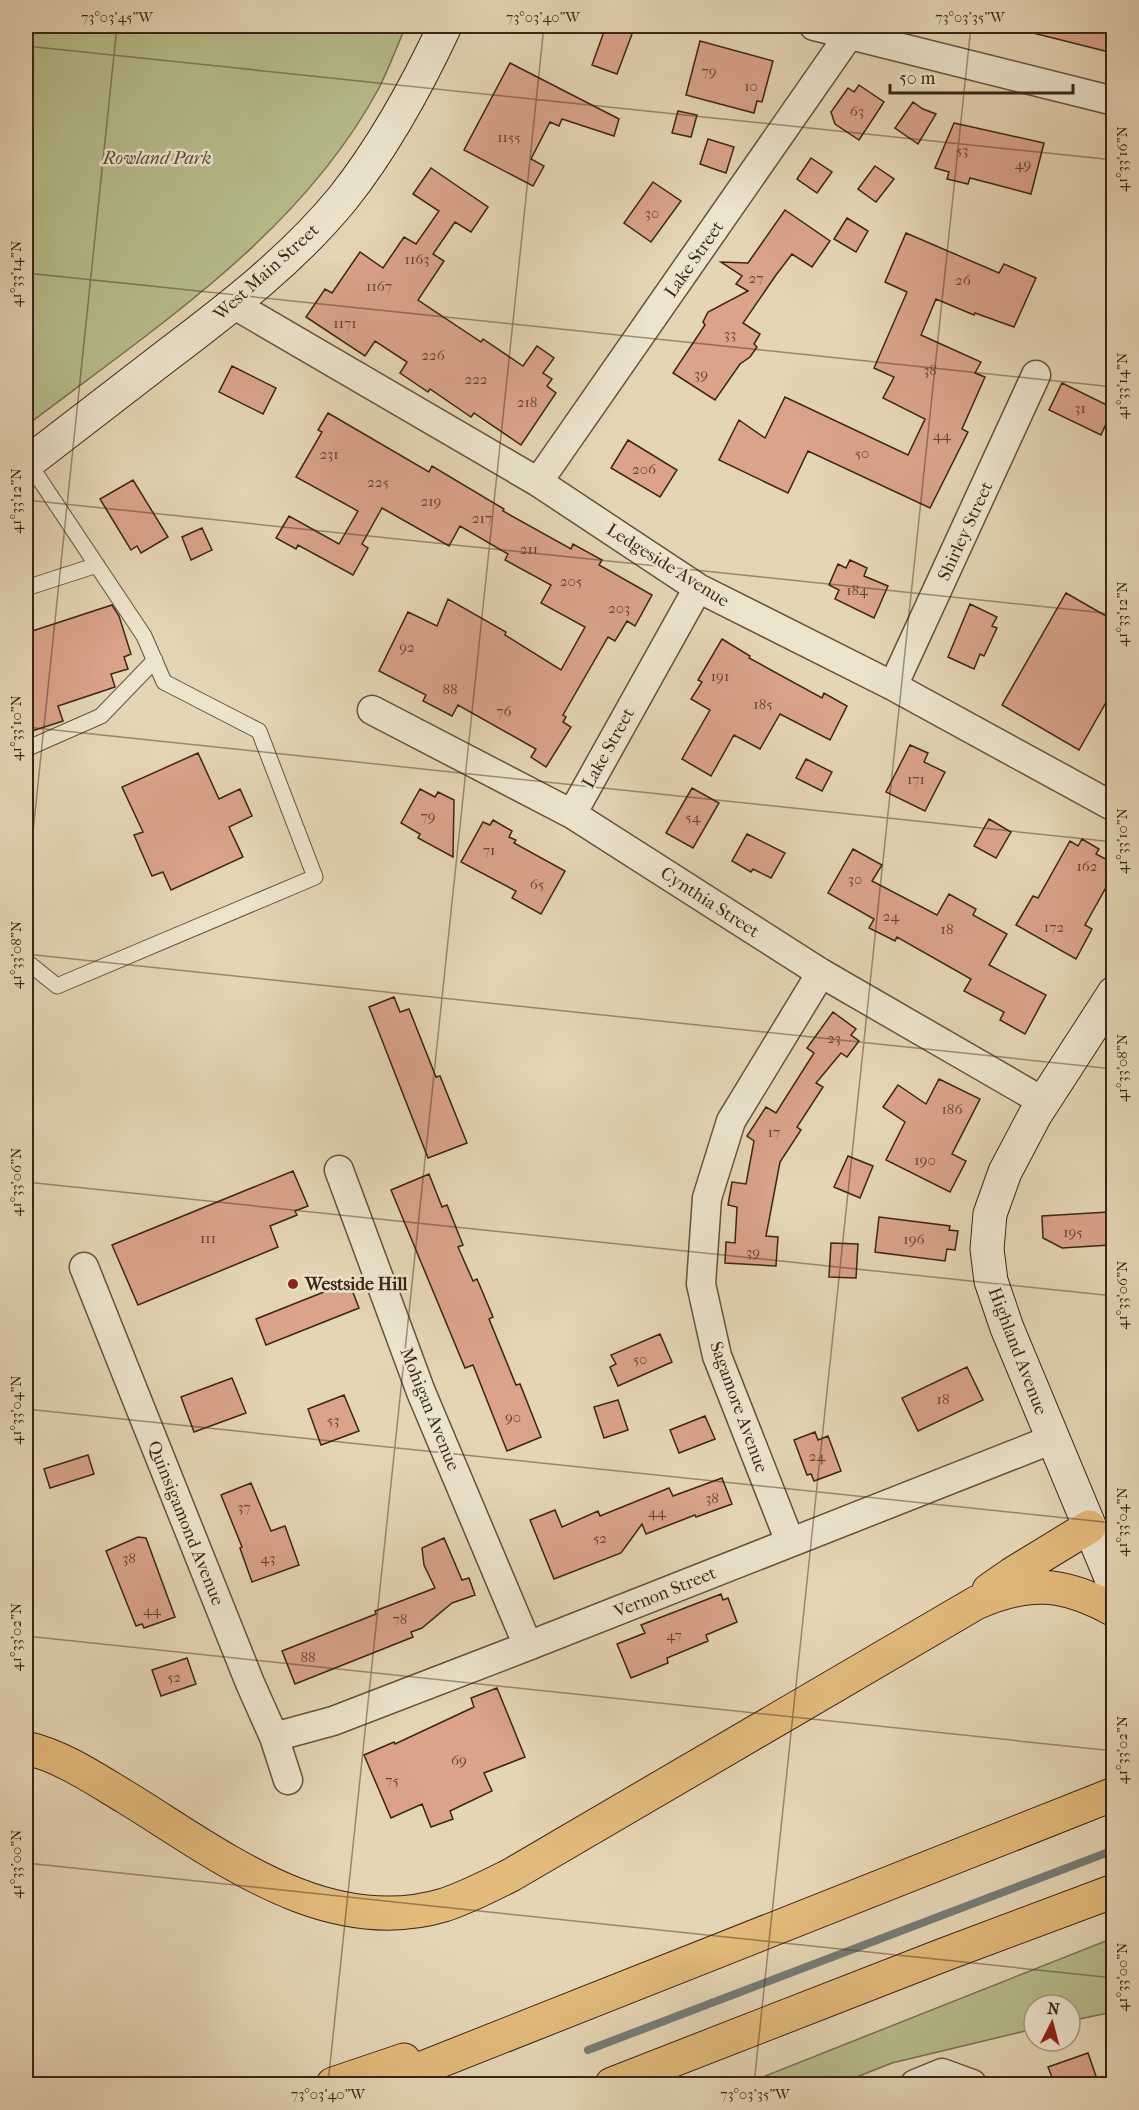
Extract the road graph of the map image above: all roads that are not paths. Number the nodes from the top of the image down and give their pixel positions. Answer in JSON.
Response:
{"nodes":[{"id":1,"x":445,"y":26,"type":"edge"},
{"id":2,"x":814,"y":26,"type":"edge"},
{"id":3,"x":849,"y":35,"type":"junction"},
{"id":4,"x":1113,"y":101,"type":"edge"},
{"id":5,"x":233,"y":304,"type":"junction"},
{"id":6,"x":1036,"y":375,"type":"dead end"},
{"id":7,"x":27,"y":463,"type":"edge"},
{"id":8,"x":538,"y":483,"type":"junction"},
{"id":9,"x":97,"y":564,"type":"junction"},
{"id":10,"x":26,"y":588,"type":"edge"},
{"id":11,"x":698,"y":588,"type":"junction"},
{"id":12,"x":155,"y":660,"type":"junction"},
{"id":13,"x":893,"y":686,"type":"junction"},
{"id":14,"x":372,"y":710,"type":"dead end"},
{"id":15,"x":26,"y":749,"type":"edge"},
{"id":16,"x":1113,"y":807,"type":"edge"},
{"id":17,"x":572,"y":814,"type":"junction"},
{"id":18,"x":26,"y":961,"type":"edge"},
{"id":19,"x":820,"y":973,"type":"junction"},
{"id":20,"x":1109,"y":1010,"type":"edge"},
{"id":21,"x":1044,"y":1102,"type":"junction"},
{"id":22,"x":339,"y":1170,"type":"dead end"},
{"id":23,"x":84,"y":1267,"type":"dead end"},
{"id":24,"x":1053,"y":1439,"type":"junction"},
{"id":25,"x":1089,"y":1527,"type":"junction"},
{"id":26,"x":790,"y":1542,"type":"junction"},
{"id":27,"x":1113,"y":1585,"type":"edge"},
{"id":28,"x":1113,"y":1610,"type":"edge"},
{"id":29,"x":953,"y":1615,"type":"junction"},
{"id":30,"x":528,"y":1646,"type":"junction"},
{"id":31,"x":274,"y":1737,"type":"junction"},
{"id":32,"x":26,"y":1748,"type":"edge"},
{"id":33,"x":288,"y":1780,"type":"dead end"},
{"id":34,"x":1113,"y":1792,"type":"edge"},
{"id":35,"x":1113,"y":1891,"type":"edge"},
{"id":36,"x":1113,"y":1897,"type":"edge"},
{"id":37,"x":1064,"y":1910,"type":"junction"},
{"id":38,"x":699,"y":1959,"type":"junction"},
{"id":39,"x":333,"y":2085,"type":"edge"},
{"id":40,"x":382,"y":2085,"type":"edge"},
{"id":41,"x":612,"y":2085,"type":"edge"},
{"id":42,"x":915,"y":2085,"type":"edge"},
{"id":43,"x":972,"y":2085,"type":"edge"}],
"edges":[{"from":1,"to":5,"type":"main road","name":"West Main Street"},
{"from":2,"to":3,"type":"street"},
{"from":3,"to":4,"type":"street"},
{"from":3,"to":8,"type":"street","name":"Lake Street"},
{"from":5,"to":7,"type":"main road","name":"West Main Street"},
{"from":5,"to":8,"type":"street","name":"Ledgeside Avenue"},
{"from":6,"to":13,"type":"street","name":"Shirley Street"},
{"from":7,"to":9,"type":"lane"},
{"from":8,"to":11,"type":"street","name":"Ledgeside Avenue"},
{"from":9,"to":10,"type":"lane"},
{"from":9,"to":12,"type":"lane"},
{"from":11,"to":13,"type":"street","name":"Ledgeside Avenue"},
{"from":11,"to":17,"type":"street","name":"Lake Street"},
{"from":12,"to":15,"type":"lane"},
{"from":12,"to":18,"type":"lane"},
{"from":13,"to":16,"type":"street","name":"Ledgeside Avenue"},
{"from":14,"to":17,"type":"street","name":"Cynthia Street"},
{"from":17,"to":19,"type":"street","name":"Cynthia Street"},
{"from":19,"to":21,"type":"street","name":"Cynthia Street"},
{"from":19,"to":26,"type":"street","name":"Sagamore Avenue"},
{"from":20,"to":21,"type":"main road","name":"Highland Avenue"},
{"from":21,"to":24,"type":"main road","name":"Highland Avenue"},
{"from":22,"to":30,"type":"street","name":"Mohigan Avenue"},
{"from":23,"to":31,"type":"street","name":"Quinsigamond Avenue"},
{"from":24,"to":25,"type":"main road","name":"Highland Avenue"},
{"from":24,"to":26,"type":"street","name":"Vernon Street"},
{"from":25,"to":27,"type":"main road","name":"Highland Avenue"},
{"from":25,"to":29,"type":"highway"},
{"from":26,"to":30,"type":"street","name":"Vernon Street"},
{"from":28,"to":29,"type":"highway"},
{"from":29,"to":32,"type":"highway"},
{"from":30,"to":31,"type":"street","name":"Vernon Street"},
{"from":31,"to":33,"type":"street","name":"Quinsigamond Avenue"},
{"from":34,"to":38,"type":"highway"},
{"from":35,"to":37,"type":"highway"},
{"from":36,"to":37,"type":"highway"},
{"from":37,"to":41,"type":"highway"},
{"from":38,"to":39,"type":"highway"},
{"from":38,"to":40,"type":"highway"},
{"from":42,"to":43,"type":"street"}]}
